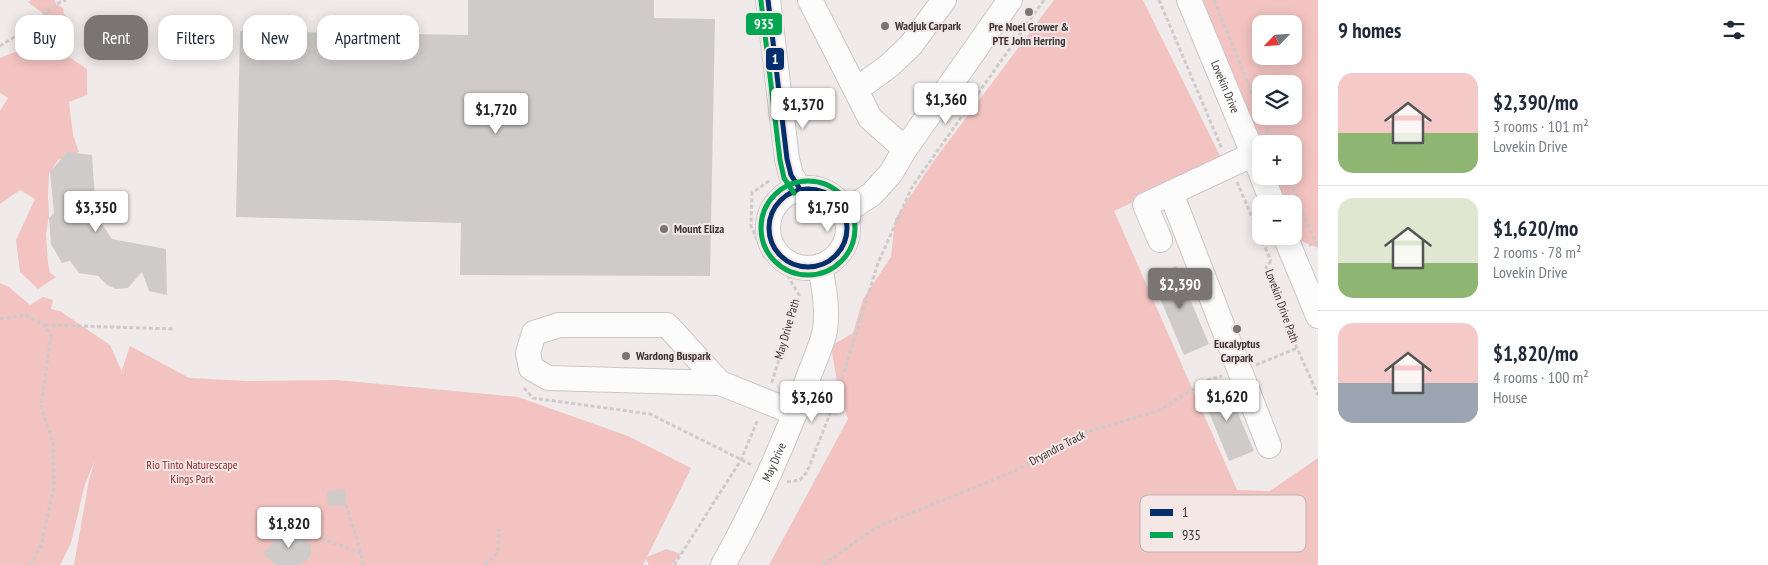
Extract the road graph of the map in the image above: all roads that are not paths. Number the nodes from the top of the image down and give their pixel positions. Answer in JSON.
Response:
{"nodes":[{"id":1,"x":768,"y":0,"type":"edge"},
{"id":2,"x":810,"y":0,"type":"edge"},
{"id":3,"x":944,"y":0,"type":"edge"},
{"id":4,"x":1010,"y":0,"type":"edge"},
{"id":5,"x":1189,"y":0,"type":"edge"},
{"id":6,"x":856,"y":90,"type":"junction"},
{"id":7,"x":1252,"y":138,"type":"edge"},
{"id":8,"x":905,"y":149,"type":"junction"},
{"id":9,"x":1252,"y":163,"type":"edge"},
{"id":10,"x":800,"y":189,"type":"junction"},
{"id":11,"x":1171,"y":193,"type":"junction"},
{"id":12,"x":845,"y":212,"type":"junction"},
{"id":13,"x":1160,"y":240,"type":"dead end"},
{"id":14,"x":1282,"y":249,"type":"edge"},
{"id":15,"x":820,"y":266,"type":"junction"},
{"id":16,"x":1311,"y":283,"type":"edge"},
{"id":17,"x":1318,"y":316,"type":"edge"},
{"id":18,"x":720,"y":383,"type":"junction"},
{"id":19,"x":795,"y":413,"type":"junction"},
{"id":20,"x":1269,"y":446,"type":"dead end"},
{"id":21,"x":723,"y":565,"type":"edge"}],
"edges":[{"from":1,"to":10,"type":"street"},
{"from":2,"to":6,"type":"street"},
{"from":3,"to":6,"type":"street"},
{"from":4,"to":8,"type":"street"},
{"from":5,"to":7,"type":"street","name":"Lovekin Drive"},
{"from":6,"to":8,"type":"street"},
{"from":8,"to":12,"type":"street"},
{"from":9,"to":11,"type":"street"},
{"from":10,"to":12,"type":"street"},
{"from":10,"to":15,"type":"street"},
{"from":11,"to":13,"type":"street"},
{"from":11,"to":20,"type":"street"},
{"from":12,"to":15,"type":"street"},
{"from":14,"to":16,"type":"street"},
{"from":15,"to":19,"type":"street","name":"May Drive"},
{"from":16,"to":17,"type":"street"},
{"from":18,"to":18,"type":"street"},
{"from":18,"to":19,"type":"street"},
{"from":19,"to":21,"type":"street","name":"May Drive"}]}
